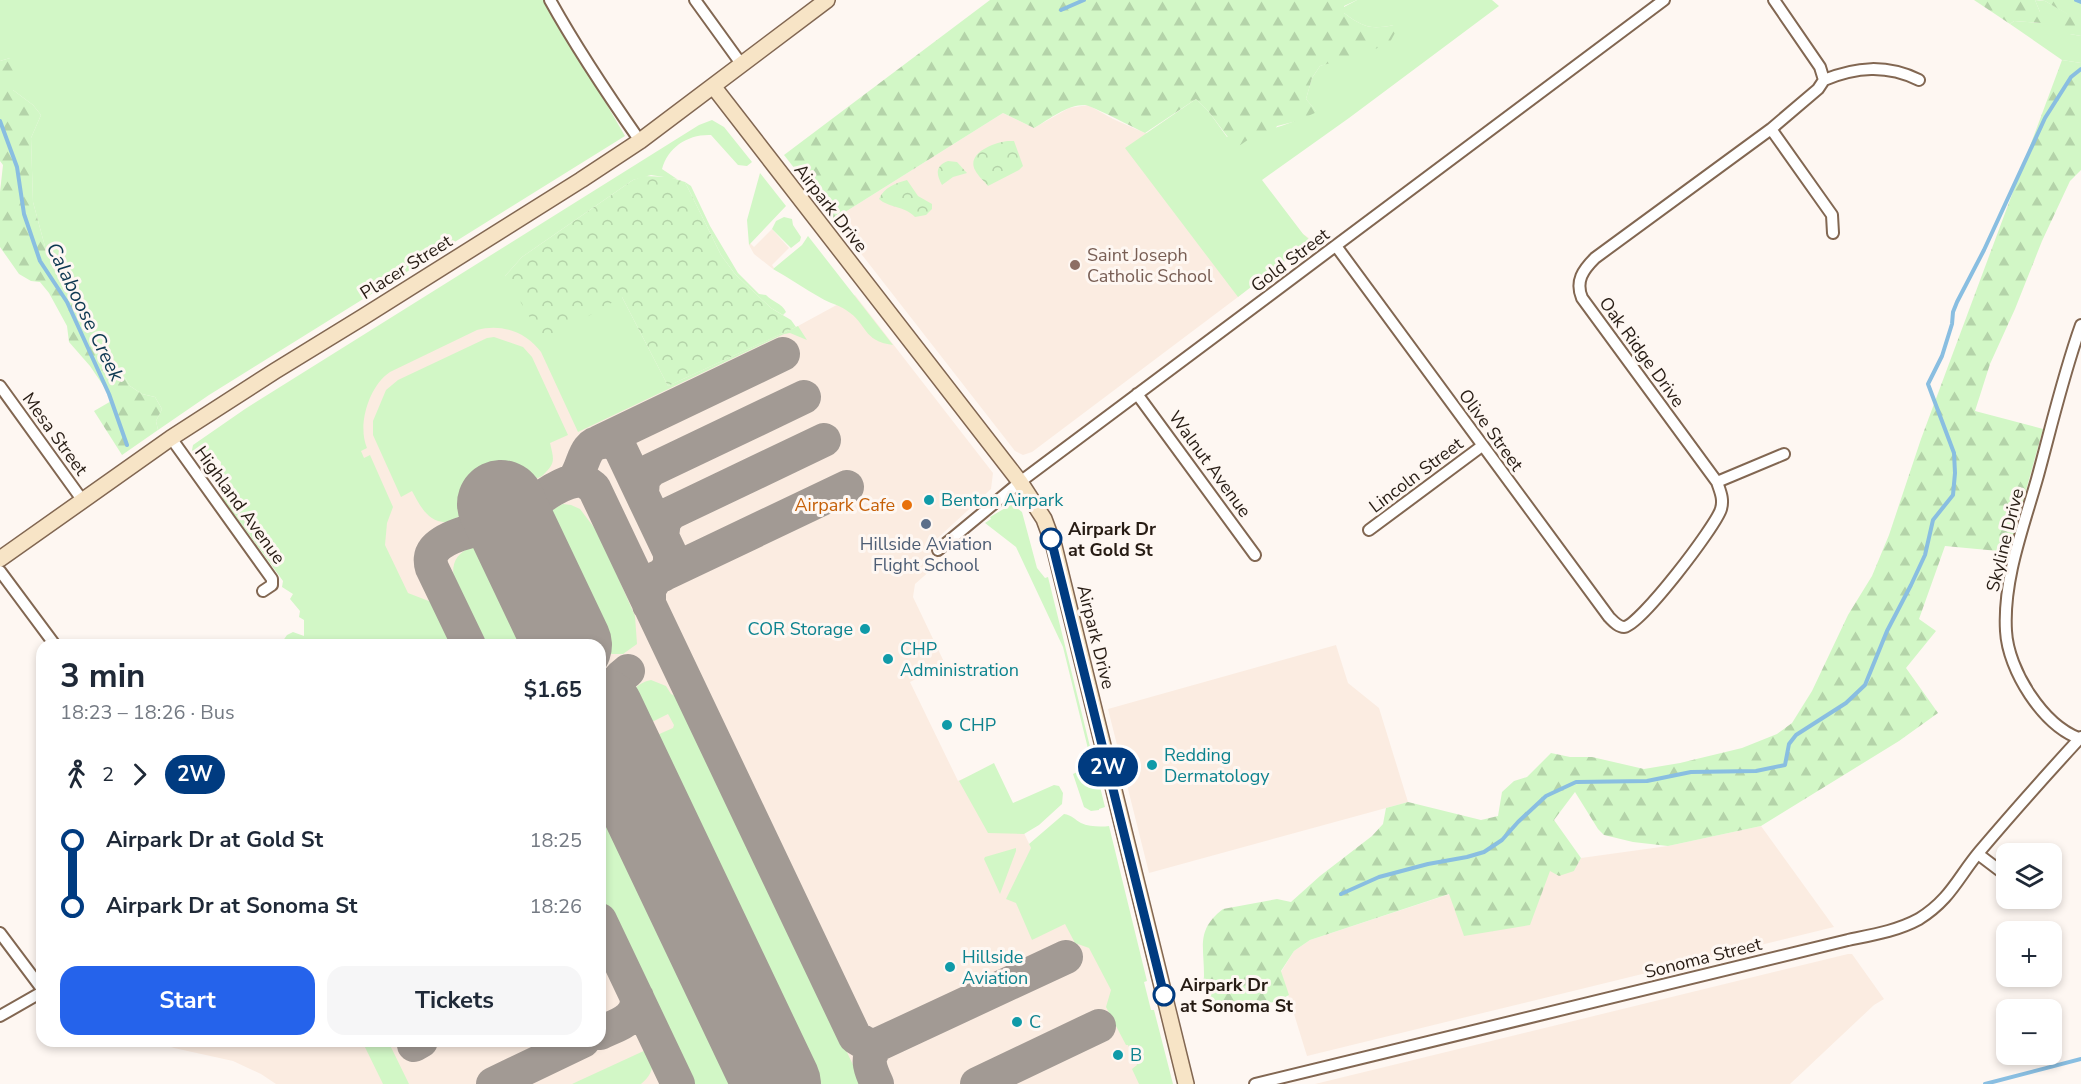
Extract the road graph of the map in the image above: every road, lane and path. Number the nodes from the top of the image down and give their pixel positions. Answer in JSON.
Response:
{"nodes":[{"id":1,"x":550,"y":0,"type":"edge"},
{"id":2,"x":695,"y":0,"type":"edge"},
{"id":3,"x":827,"y":0,"type":"edge"},
{"id":4,"x":1664,"y":0,"type":"edge"},
{"id":5,"x":1774,"y":0,"type":"edge"},
{"id":6,"x":742,"y":65,"type":"junction"},
{"id":7,"x":1824,"y":80,"type":"junction"},
{"id":8,"x":1919,"y":80,"type":"dead end"},
{"id":9,"x":714,"y":87,"type":"junction"},
{"id":10,"x":1771,"y":129,"type":"junction"},
{"id":11,"x":640,"y":141,"type":"junction"},
{"id":12,"x":1833,"y":233,"type":"dead end"},
{"id":13,"x":1336,"y":246,"type":"junction"},
{"id":14,"x":2081,"y":325,"type":"edge"},
{"id":15,"x":0,"y":386,"type":"edge"},
{"id":16,"x":1137,"y":394,"type":"junction"},
{"id":17,"x":171,"y":438,"type":"junction"},
{"id":18,"x":1482,"y":446,"type":"junction"},
{"id":19,"x":1784,"y":454,"type":"dead end"},
{"id":20,"x":1020,"y":482,"type":"junction"},
{"id":21,"x":1717,"y":482,"type":"junction"},
{"id":22,"x":83,"y":501,"type":"junction"},
{"id":23,"x":1369,"y":530,"type":"dead end"},
{"id":24,"x":938,"y":550,"type":"dead end"},
{"id":25,"x":1255,"y":555,"type":"dead end"},
{"id":26,"x":0,"y":559,"type":"edge"},
{"id":27,"x":0,"y":571,"type":"edge"},
{"id":28,"x":263,"y":591,"type":"dead end"},
{"id":29,"x":1624,"y":627,"type":"joint"},
{"id":30,"x":51,"y":639,"type":"edge"},
{"id":31,"x":2080,"y":738,"type":"edge"},
{"id":32,"x":1977,"y":854,"type":"junction"},
{"id":33,"x":1996,"y":868,"type":"edge"},
{"id":34,"x":0,"y":933,"type":"edge"},
{"id":35,"x":36,"y":982,"type":"edge"},
{"id":36,"x":36,"y":994,"type":"edge"},
{"id":37,"x":0,"y":1016,"type":"edge"},
{"id":38,"x":1186,"y":1084,"type":"edge"},
{"id":39,"x":1255,"y":1084,"type":"edge"}],
"edges":[{"from":1,"to":11,"type":"street"},
{"from":2,"to":6,"type":"street"},
{"from":3,"to":6,"type":"street","name":"Placer Street"},
{"from":4,"to":13,"type":"street","name":"Gold Street"},
{"from":5,"to":7,"type":"street"},
{"from":6,"to":9,"type":"street","name":"Placer Street"},
{"from":7,"to":8,"type":"street"},
{"from":7,"to":10,"type":"street","name":"Oak Ridge Drive"},
{"from":9,"to":11,"type":"street","name":"Placer Street"},
{"from":9,"to":20,"type":"street","name":"Airpark Drive"},
{"from":10,"to":12,"type":"street"},
{"from":10,"to":21,"type":"street","name":"Oak Ridge Drive"},
{"from":11,"to":17,"type":"street","name":"Placer Street"},
{"from":13,"to":16,"type":"street","name":"Gold Street"},
{"from":13,"to":18,"type":"street","name":"Olive Street"},
{"from":14,"to":31,"type":"street","name":"Skyline Drive"},
{"from":15,"to":22,"type":"street","name":"Mesa Street"},
{"from":16,"to":20,"type":"street","name":"Gold Street"},
{"from":16,"to":25,"type":"street","name":"Walnut Avenue"},
{"from":17,"to":22,"type":"street","name":"Placer Street"},
{"from":17,"to":28,"type":"street","name":"Highland Avenue"},
{"from":18,"to":23,"type":"street","name":"Lincoln Street"},
{"from":18,"to":29,"type":"street","name":"Olive Street"},
{"from":19,"to":21,"type":"street"},
{"from":20,"to":24,"type":"street","name":"Gold Street"},
{"from":20,"to":38,"type":"street","name":"Airpark Drive"},
{"from":21,"to":29,"type":"street","name":"Oak Ridge Drive"},
{"from":22,"to":26,"type":"street","name":"Placer Street"},
{"from":27,"to":30,"type":"street"},
{"from":31,"to":32,"type":"street","name":"Sonoma Street"},
{"from":32,"to":33,"type":"street"},
{"from":32,"to":39,"type":"street","name":"Sonoma Street"},
{"from":34,"to":35,"type":"street"},
{"from":36,"to":37,"type":"street"}]}
